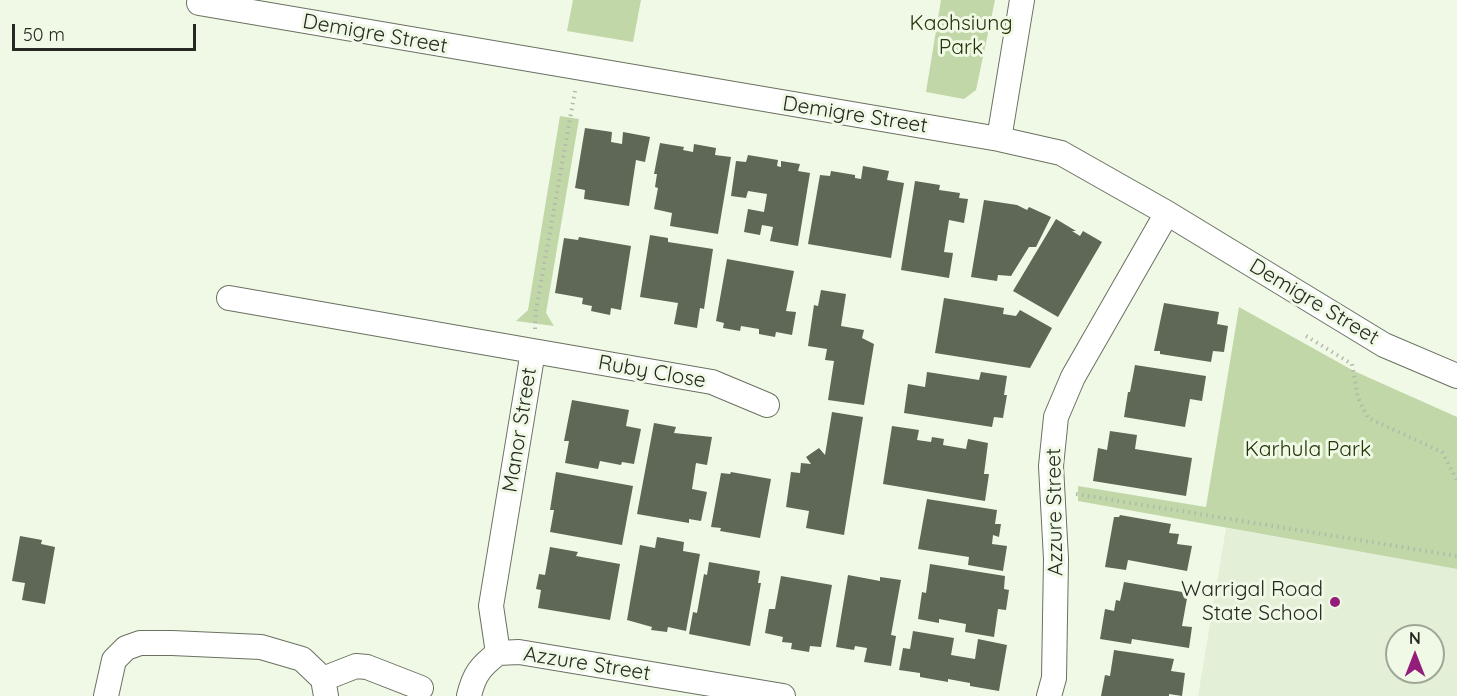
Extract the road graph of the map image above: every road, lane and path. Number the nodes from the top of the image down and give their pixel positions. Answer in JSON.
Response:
{"nodes":[{"id":1,"x":1022,"y":0,"type":"edge"},
{"id":2,"x":199,"y":3,"type":"dead end"},
{"id":3,"x":578,"y":69,"type":"junction"},
{"id":4,"x":999,"y":140,"type":"junction"},
{"id":5,"x":1167,"y":213,"type":"junction"},
{"id":6,"x":229,"y":298,"type":"dead end"},
{"id":7,"x":1306,"y":336,"type":"dead end"},
{"id":8,"x":533,"y":351,"type":"junction"},
{"id":9,"x":1457,"y":376,"type":"edge"},
{"id":10,"x":767,"y":405,"type":"dead end"},
{"id":11,"x":1457,"y":480,"type":"edge"},
{"id":12,"x":1052,"y":496,"type":"junction"},
{"id":13,"x":1457,"y":556,"type":"edge"},
{"id":14,"x":498,"y":653,"type":"junction"},
{"id":15,"x":324,"y":687,"type":"edge"},
{"id":16,"x":422,"y":688,"type":"dead end"},
{"id":17,"x":106,"y":696,"type":"edge"},
{"id":18,"x":470,"y":696,"type":"edge"},
{"id":19,"x":783,"y":696,"type":"edge"},
{"id":20,"x":1049,"y":696,"type":"edge"}],
"edges":[{"from":1,"to":4,"type":"street"},
{"from":2,"to":3,"type":"street","name":"Demigre Street"},
{"from":3,"to":4,"type":"street","name":"Demigre Street"},
{"from":3,"to":8,"type":"path"},
{"from":4,"to":5,"type":"street","name":"Demigre Street"},
{"from":5,"to":9,"type":"street","name":"Demigre Street"},
{"from":5,"to":12,"type":"street","name":"Azzure Street"},
{"from":6,"to":8,"type":"street","name":"Manor Street"},
{"from":7,"to":11,"type":"path"},
{"from":8,"to":10,"type":"street","name":"Ruby Close"},
{"from":8,"to":14,"type":"street","name":"Manor Street"},
{"from":12,"to":13,"type":"path"},
{"from":12,"to":20,"type":"street","name":"Azzure Street"},
{"from":14,"to":18,"type":"street"},
{"from":14,"to":19,"type":"street","name":"Azzure Street"},
{"from":15,"to":16,"type":"street"},
{"from":15,"to":17,"type":"street"}]}
